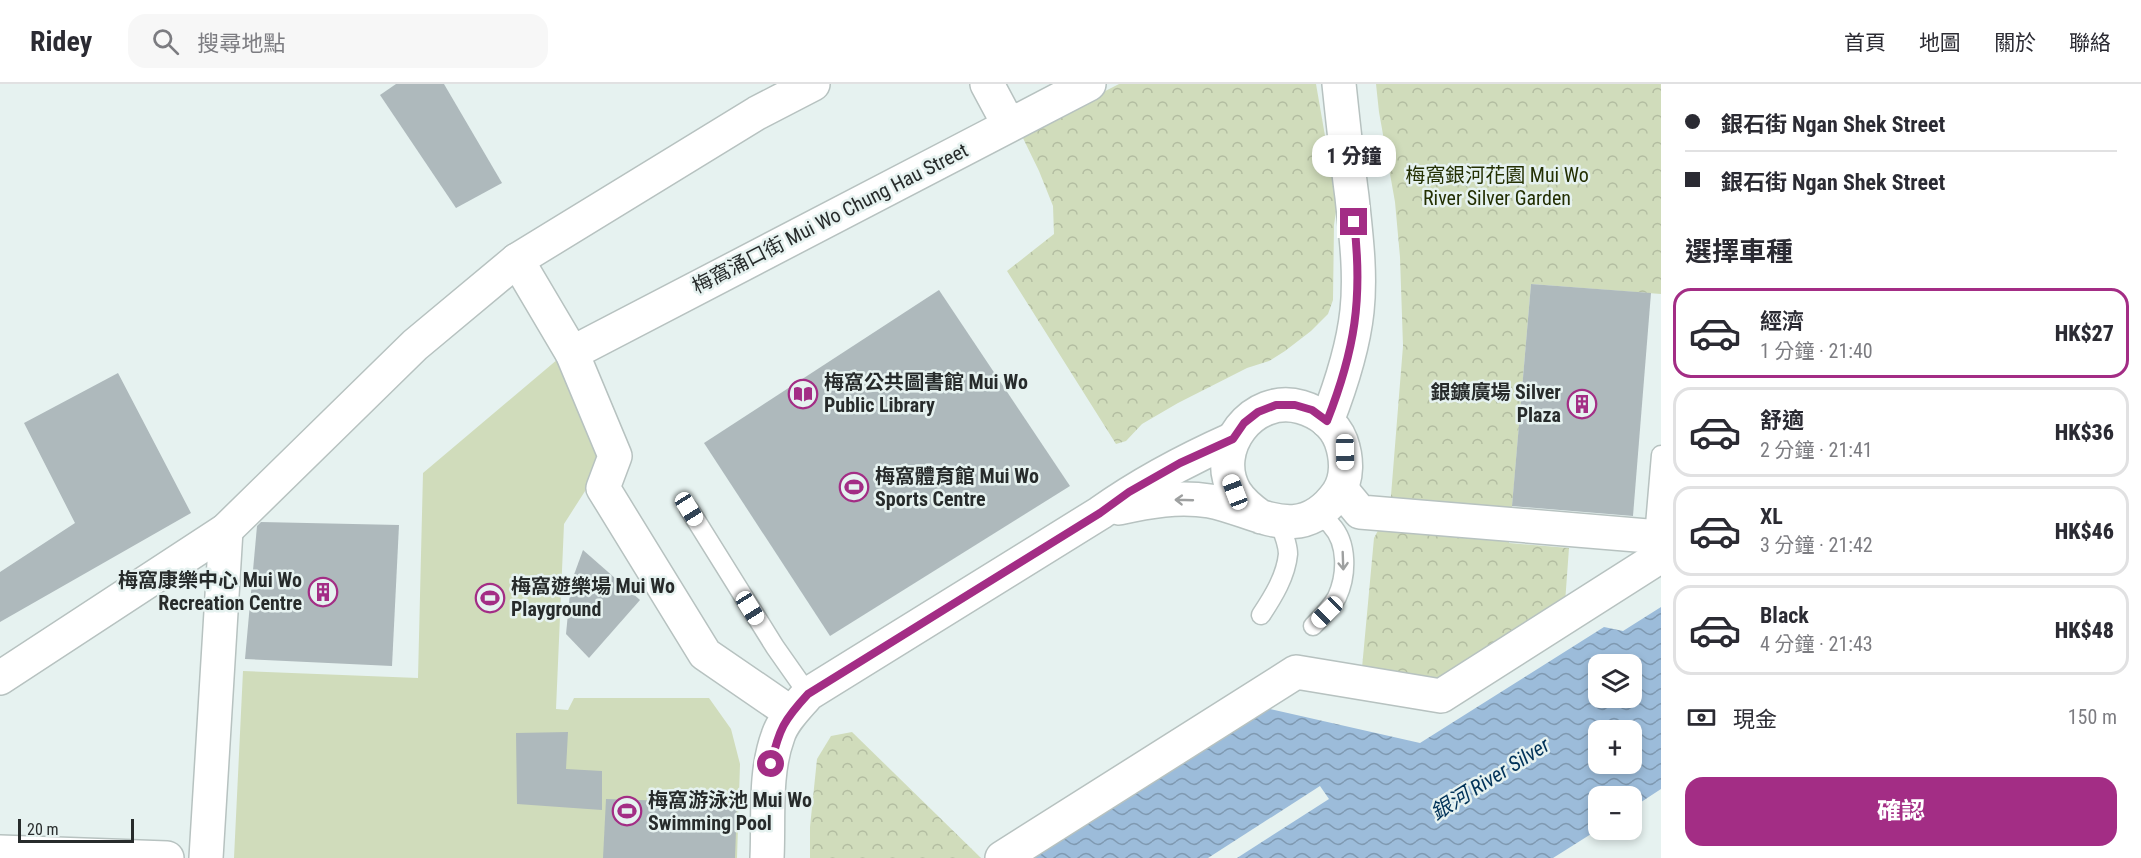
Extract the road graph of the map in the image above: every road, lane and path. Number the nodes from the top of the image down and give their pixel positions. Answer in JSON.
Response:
{"nodes":[{"id":1,"x":813,"y":84,"type":"edge"},
{"id":2,"x":987,"y":84,"type":"edge"},
{"id":3,"x":1089,"y":84,"type":"edge"},
{"id":4,"x":1339,"y":84,"type":"edge"},
{"id":5,"x":1009,"y":125,"type":"junction"},
{"id":6,"x":517,"y":261,"type":"junction"},
{"id":7,"x":572,"y":353,"type":"junction"},
{"id":8,"x":1327,"y":421,"type":"junction"},
{"id":9,"x":1233,"y":439,"type":"junction"},
{"id":10,"x":1661,"y":455,"type":"edge"},
{"id":11,"x":1341,"y":489,"type":"junction"},
{"id":12,"x":689,"y":509,"type":"dead end"},
{"id":13,"x":1100,"y":513,"type":"junction"},
{"id":14,"x":1315,"y":515,"type":"junction"},
{"id":15,"x":1270,"y":520,"type":"junction"},
{"id":16,"x":226,"y":530,"type":"junction"},
{"id":17,"x":1659,"y":544,"type":"edge"},
{"id":18,"x":1261,"y":615,"type":"dead end"},
{"id":19,"x":1313,"y":626,"type":"dead end"},
{"id":20,"x":0,"y":678,"type":"edge"},
{"id":21,"x":799,"y":704,"type":"junction"},
{"id":22,"x":0,"y":852,"type":"edge"},
{"id":23,"x":167,"y":858,"type":"edge"},
{"id":24,"x":206,"y":858,"type":"edge"},
{"id":25,"x":767,"y":858,"type":"edge"},
{"id":26,"x":1002,"y":858,"type":"edge"}],
"edges":[{"from":1,"to":6,"type":"street"},
{"from":2,"to":5,"type":"street"},
{"from":3,"to":5,"type":"street","name":"梅窩涌口街 Mui Wo Chung Hau Street"},
{"from":4,"to":8,"type":"street"},
{"from":5,"to":7,"type":"street","name":"梅窩涌口街 Mui Wo Chung Hau Street"},
{"from":6,"to":7,"type":"street"},
{"from":6,"to":16,"type":"street"},
{"from":7,"to":21,"type":"street"},
{"from":8,"to":9,"type":"street"},
{"from":8,"to":11,"type":"street"},
{"from":9,"to":13,"type":"street"},
{"from":9,"to":15,"type":"street"},
{"from":10,"to":17,"type":"lane"},
{"from":11,"to":14,"type":"street"},
{"from":11,"to":17,"type":"street"},
{"from":12,"to":21,"type":"lane"},
{"from":15,"to":13,"type":"street","one_way":true},
{"from":13,"to":21,"type":"street"},
{"from":14,"to":15,"type":"street"},
{"from":14,"to":19,"type":"lane","one_way":true},
{"from":15,"to":18,"type":"lane"},
{"from":16,"to":20,"type":"street"},
{"from":16,"to":24,"type":"street"},
{"from":17,"to":26,"type":"street"},
{"from":21,"to":25,"type":"street"},
{"from":22,"to":23,"type":"street"}]}
